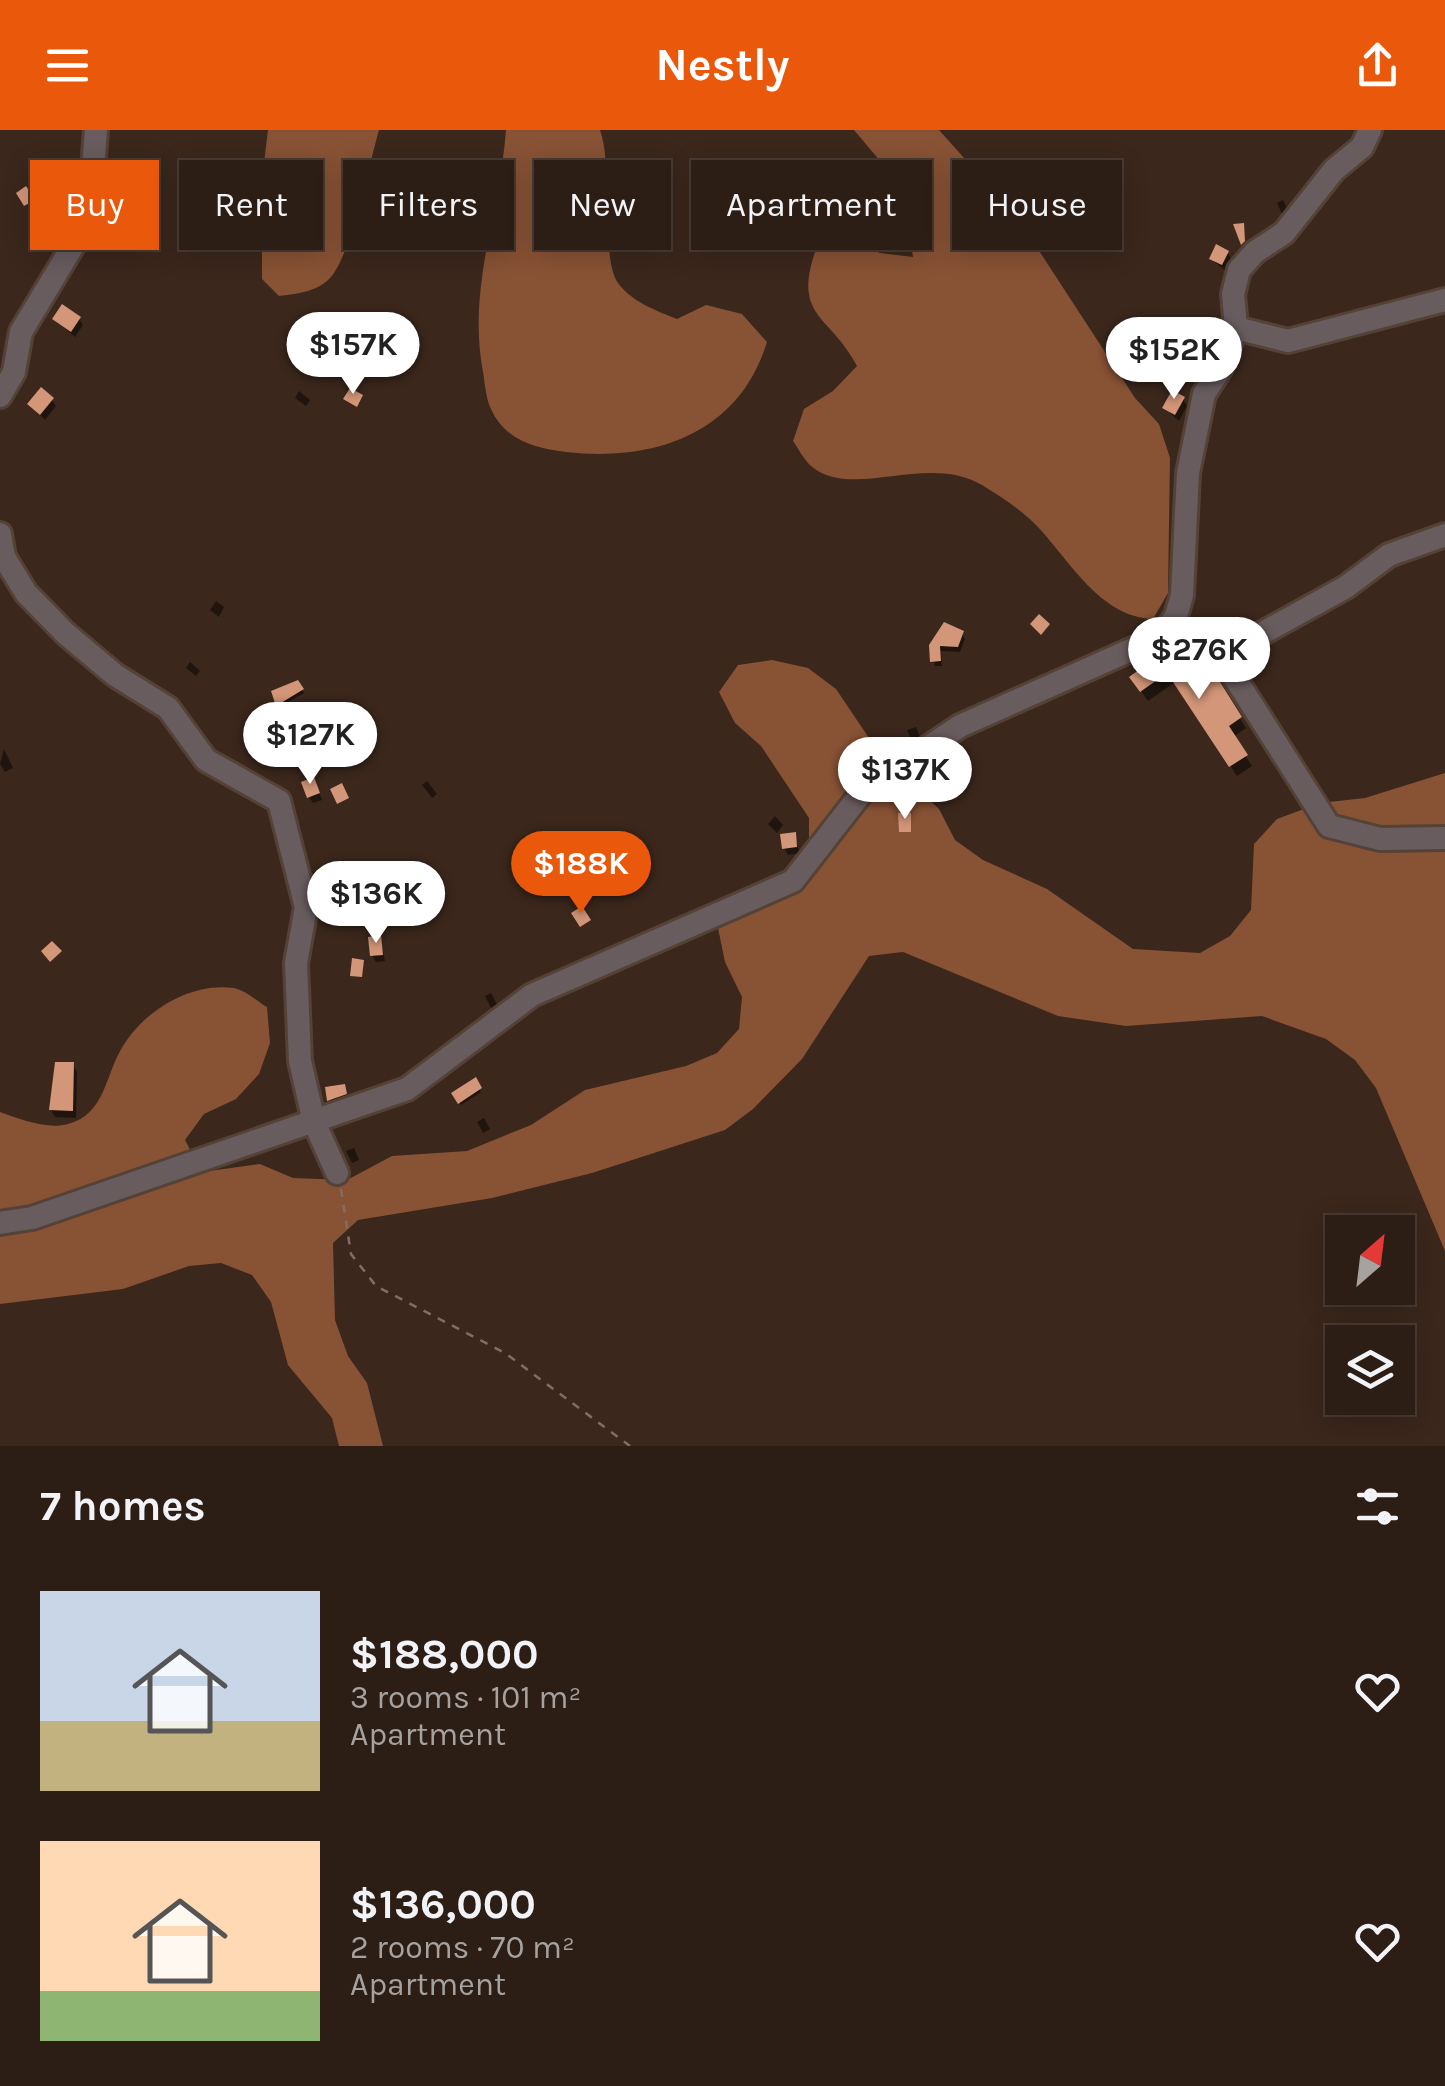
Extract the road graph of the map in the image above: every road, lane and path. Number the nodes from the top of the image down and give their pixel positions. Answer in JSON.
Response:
{"nodes":[{"id":1,"x":96,"y":130,"type":"edge"},
{"id":2,"x":1370,"y":130,"type":"edge"},
{"id":3,"x":1445,"y":300,"type":"edge"},
{"id":4,"x":1236,"y":328,"type":"junction"},
{"id":5,"x":0,"y":396,"type":"edge"},
{"id":6,"x":0,"y":534,"type":"edge"},
{"id":7,"x":1445,"y":535,"type":"edge"},
{"id":8,"x":1162,"y":636,"type":"junction"},
{"id":9,"x":1221,"y":656,"type":"junction"},
{"id":10,"x":1445,"y":838,"type":"edge"},
{"id":11,"x":314,"y":1122,"type":"junction"},
{"id":12,"x":336,"y":1174,"type":"joint"},
{"id":13,"x":0,"y":1223,"type":"edge"},
{"id":14,"x":630,"y":1446,"type":"edge"}],
"edges":[{"from":1,"to":5,"type":"street"},
{"from":2,"to":4,"type":"street"},
{"from":3,"to":4,"type":"street"},
{"from":4,"to":8,"type":"street"},
{"from":6,"to":11,"type":"street"},
{"from":7,"to":9,"type":"street"},
{"from":8,"to":9,"type":"street"},
{"from":8,"to":11,"type":"street"},
{"from":9,"to":10,"type":"street"},
{"from":11,"to":12,"type":"street"},
{"from":11,"to":13,"type":"street"},
{"from":12,"to":14,"type":"path"}]}
